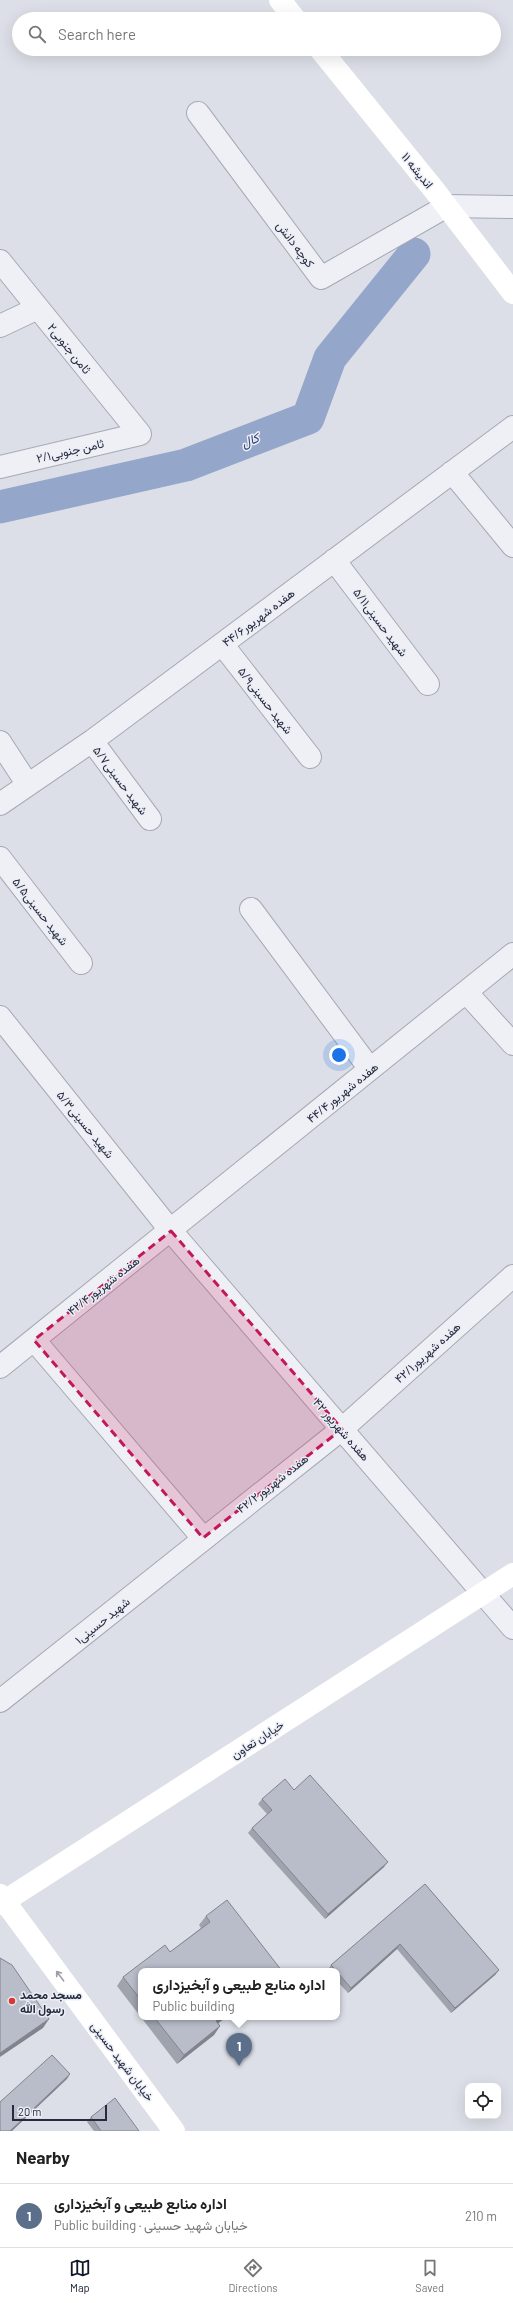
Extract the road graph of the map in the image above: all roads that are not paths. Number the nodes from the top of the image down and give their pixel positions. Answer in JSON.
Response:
{"nodes":[{"id":1,"x":280,"y":0,"type":"edge"},
{"id":2,"x":289,"y":12,"type":"edge"},
{"id":3,"x":326,"y":56,"type":"edge"},
{"id":4,"x":198,"y":113,"type":"dead end"},
{"id":5,"x":447,"y":206,"type":"junction"},
{"id":6,"x":513,"y":207,"type":"edge"},
{"id":7,"x":0,"y":261,"type":"edge"},
{"id":8,"x":513,"y":293,"type":"edge"},
{"id":9,"x":38,"y":308,"type":"junction"},
{"id":10,"x":0,"y":326,"type":"edge"},
{"id":11,"x":513,"y":426,"type":"edge"},
{"id":12,"x":140,"y":434,"type":"joint"},
{"id":13,"x":0,"y":467,"type":"edge"},
{"id":14,"x":452,"y":472,"type":"junction"},
{"id":15,"x":513,"y":546,"type":"edge"},
{"id":16,"x":334,"y":560,"type":"junction"},
{"id":17,"x":222,"y":644,"type":"junction"},
{"id":18,"x":428,"y":684,"type":"dead end"},
{"id":19,"x":92,"y":741,"type":"junction"},
{"id":20,"x":0,"y":742,"type":"edge"},
{"id":21,"x":310,"y":757,"type":"dead end"},
{"id":22,"x":28,"y":785,"type":"junction"},
{"id":23,"x":0,"y":804,"type":"edge"},
{"id":24,"x":150,"y":819,"type":"dead end"},
{"id":25,"x":0,"y":858,"type":"edge"},
{"id":26,"x":251,"y":909,"type":"dead end"},
{"id":27,"x":513,"y":954,"type":"edge"},
{"id":28,"x":81,"y":963,"type":"dead end"},
{"id":29,"x":466,"y":992,"type":"junction"},
{"id":30,"x":0,"y":1017,"type":"edge"},
{"id":31,"x":513,"y":1044,"type":"edge"},
{"id":32,"x":370,"y":1069,"type":"junction"},
{"id":33,"x":172,"y":1231,"type":"junction"},
{"id":34,"x":513,"y":1276,"type":"edge"},
{"id":35,"x":34,"y":1340,"type":"junction"},
{"id":36,"x":0,"y":1367,"type":"edge"},
{"id":37,"x":342,"y":1429,"type":"junction"},
{"id":38,"x":203,"y":1538,"type":"junction"},
{"id":39,"x":513,"y":1574,"type":"edge"},
{"id":40,"x":484,"y":1594,"type":"junction"},
{"id":41,"x":513,"y":1628,"type":"edge"},
{"id":42,"x":0,"y":1701,"type":"edge"},
{"id":43,"x":1,"y":1900,"type":"edge"},
{"id":44,"x":174,"y":2131,"type":"edge"}],
"edges":[{"from":1,"to":2,"type":"street"},
{"from":3,"to":5,"type":"street","name":"اندیشه ۱۱"},
{"from":4,"to":5,"type":"street","name":"کوچه دانش"},
{"from":5,"to":6,"type":"street"},
{"from":5,"to":8,"type":"street","name":"اندیشه ۱۱"},
{"from":7,"to":9,"type":"street","name":"ثامن جنوبی۲"},
{"from":9,"to":10,"type":"street"},
{"from":9,"to":12,"type":"street","name":"ثامن جنوبی۲"},
{"from":11,"to":14,"type":"street","name":"هفده شهریور۴۴/۶"},
{"from":12,"to":13,"type":"street","name":"ثامن جنوبی۲/۱"},
{"from":14,"to":15,"type":"street"},
{"from":14,"to":16,"type":"street","name":"هفده شهریور۴۴/۶"},
{"from":16,"to":17,"type":"street","name":"هفده شهریور۴۴/۶"},
{"from":16,"to":18,"type":"street","name":"شهید حسینی۵/۱۱"},
{"from":17,"to":19,"type":"street","name":"هفده شهریور۴۴/۶"},
{"from":17,"to":21,"type":"street","name":"شهید حسینی۵/۹"},
{"from":19,"to":22,"type":"street","name":"هفده شهریور۴۴/۶"},
{"from":19,"to":24,"type":"street","name":"شهید حسینی۵/۷"},
{"from":20,"to":22,"type":"street"},
{"from":22,"to":23,"type":"street","name":"هفده شهریور۴۴/۶"},
{"from":25,"to":28,"type":"street","name":"شهید حسینی۵/۵"},
{"from":26,"to":32,"type":"street"},
{"from":27,"to":29,"type":"street","name":"هفده شهریور۴۴/۴"},
{"from":29,"to":31,"type":"street"},
{"from":29,"to":32,"type":"street","name":"هفده شهریور۴۴/۴"},
{"from":30,"to":33,"type":"street","name":"شهید حسینی۵/۳"},
{"from":32,"to":33,"type":"street","name":"هفده شهریور۴۴/۴"},
{"from":33,"to":35,"type":"street","name":"هفده شهریور۴۲/۴"},
{"from":33,"to":37,"type":"street","name":"هفده شهریور ۴۲"},
{"from":34,"to":37,"type":"street","name":"هفده شهریور۴۲/۱"},
{"from":35,"to":36,"type":"street","name":"هفده شهریور۴۲/۴"},
{"from":35,"to":38,"type":"street"},
{"from":37,"to":38,"type":"street","name":"هفده شهریور۴۲/۲"},
{"from":37,"to":40,"type":"street","name":"هفده شهریور ۴۲"},
{"from":38,"to":42,"type":"street","name":"شهید حسینی۱"},
{"from":39,"to":40,"type":"street","name":"خیابان تعاون"},
{"from":40,"to":41,"type":"street","name":"هفده شهریور ۴۲"},
{"from":40,"to":43,"type":"street","name":"خیابان تعاون"},
{"from":44,"to":43,"type":"street","name":"خیابان شهید حسینی","one_way":true}]}
